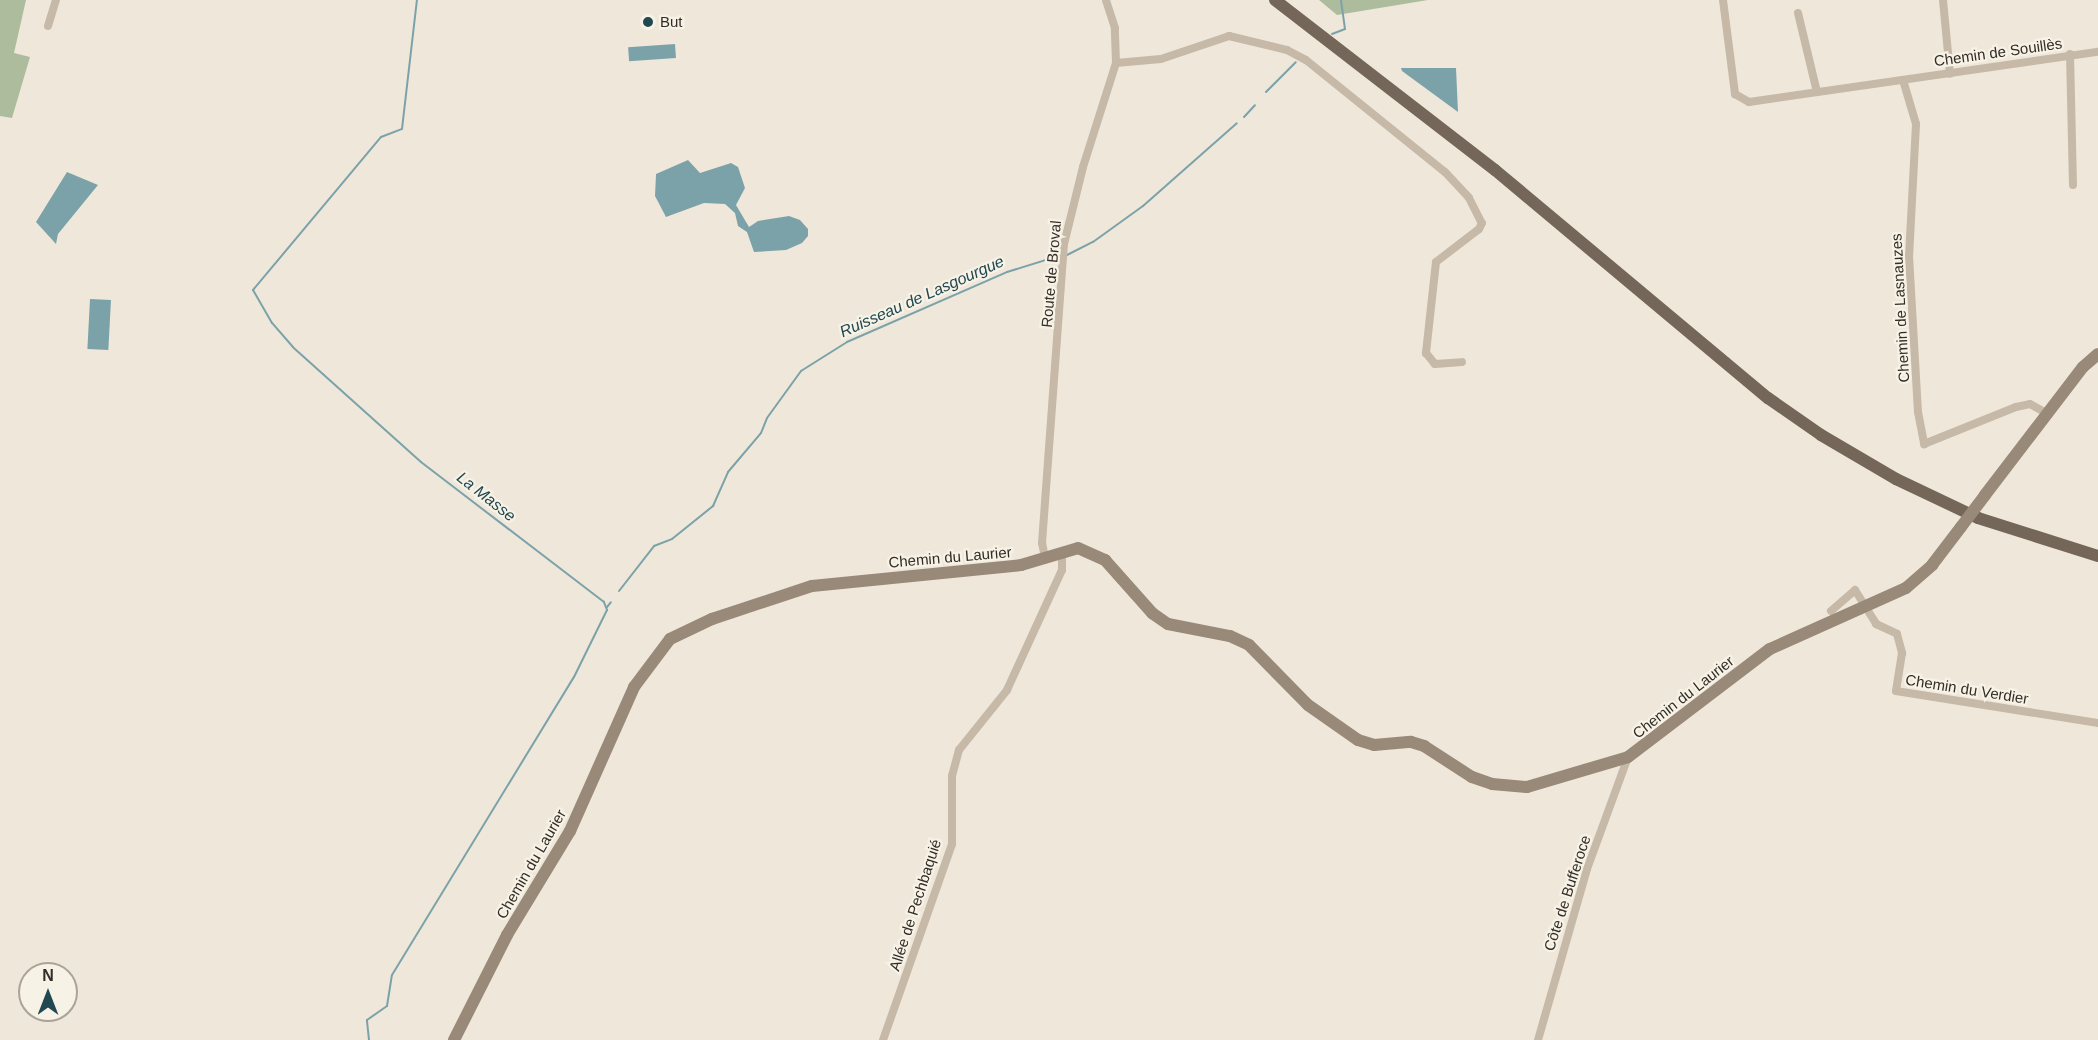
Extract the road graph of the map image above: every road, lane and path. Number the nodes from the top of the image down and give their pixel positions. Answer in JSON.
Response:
{"nodes":[{"id":1,"x":56,"y":0,"type":"edge"},
{"id":2,"x":1106,"y":0,"type":"edge"},
{"id":3,"x":1275,"y":0,"type":"edge"},
{"id":4,"x":1722,"y":0,"type":"edge"},
{"id":5,"x":1943,"y":0,"type":"edge"},
{"id":6,"x":1798,"y":14,"type":"dead end"},
{"id":7,"x":48,"y":26,"type":"dead end"},
{"id":8,"x":2098,"y":52,"type":"edge"},
{"id":9,"x":2070,"y":54,"type":"junction"},
{"id":10,"x":1116,"y":63,"type":"junction"},
{"id":11,"x":1950,"y":74,"type":"junction"},
{"id":12,"x":1903,"y":80,"type":"junction"},
{"id":13,"x":1817,"y":92,"type":"junction"},
{"id":14,"x":2073,"y":185,"type":"dead end"},
{"id":15,"x":2098,"y":354,"type":"edge"},
{"id":16,"x":1462,"y":362,"type":"dead end"},
{"id":17,"x":2046,"y":412,"type":"junction"},
{"id":18,"x":1062,"y":552,"type":"junction"},
{"id":19,"x":2098,"y":556,"type":"edge"},
{"id":20,"x":1045,"y":558,"type":"junction"},
{"id":21,"x":1866,"y":608,"type":"junction"},
{"id":22,"x":1831,"y":611,"type":"dead end"},
{"id":23,"x":2098,"y":723,"type":"edge"},
{"id":24,"x":1628,"y":757,"type":"junction"},
{"id":25,"x":454,"y":1040,"type":"edge"},
{"id":26,"x":883,"y":1040,"type":"edge"},
{"id":27,"x":1538,"y":1040,"type":"edge"}],
"edges":[{"from":1,"to":7,"type":"street"},
{"from":2,"to":10,"type":"street","name":"Route de Broval"},
{"from":3,"to":19,"type":"main road"},
{"from":4,"to":13,"type":"street"},
{"from":5,"to":11,"type":"street"},
{"from":6,"to":13,"type":"street"},
{"from":8,"to":9,"type":"street","name":"Chemin de Souillès"},
{"from":9,"to":11,"type":"street","name":"Chemin de Souillès"},
{"from":9,"to":14,"type":"street"},
{"from":10,"to":16,"type":"street"},
{"from":10,"to":20,"type":"street","name":"Route de Broval"},
{"from":11,"to":12,"type":"street","name":"Chemin de Souillès"},
{"from":12,"to":13,"type":"street"},
{"from":12,"to":17,"type":"street","name":"Chemin de Lasnauzes"},
{"from":15,"to":17,"type":"street","name":"Chemin du Laurier"},
{"from":17,"to":21,"type":"street","name":"Chemin du Laurier","bridge":true},
{"from":18,"to":20,"type":"street","name":"Chemin du Laurier"},
{"from":18,"to":24,"type":"street","name":"Chemin du Laurier"},
{"from":18,"to":26,"type":"street","name":"Allée de Pechbaquié"},
{"from":20,"to":25,"type":"street","name":"Chemin du Laurier"},
{"from":21,"to":22,"type":"street"},
{"from":21,"to":23,"type":"street","name":"Chemin du Verdier"},
{"from":21,"to":24,"type":"street","name":"Chemin du Laurier"},
{"from":24,"to":27,"type":"street","name":"Côte de Bufferoce"}]}
